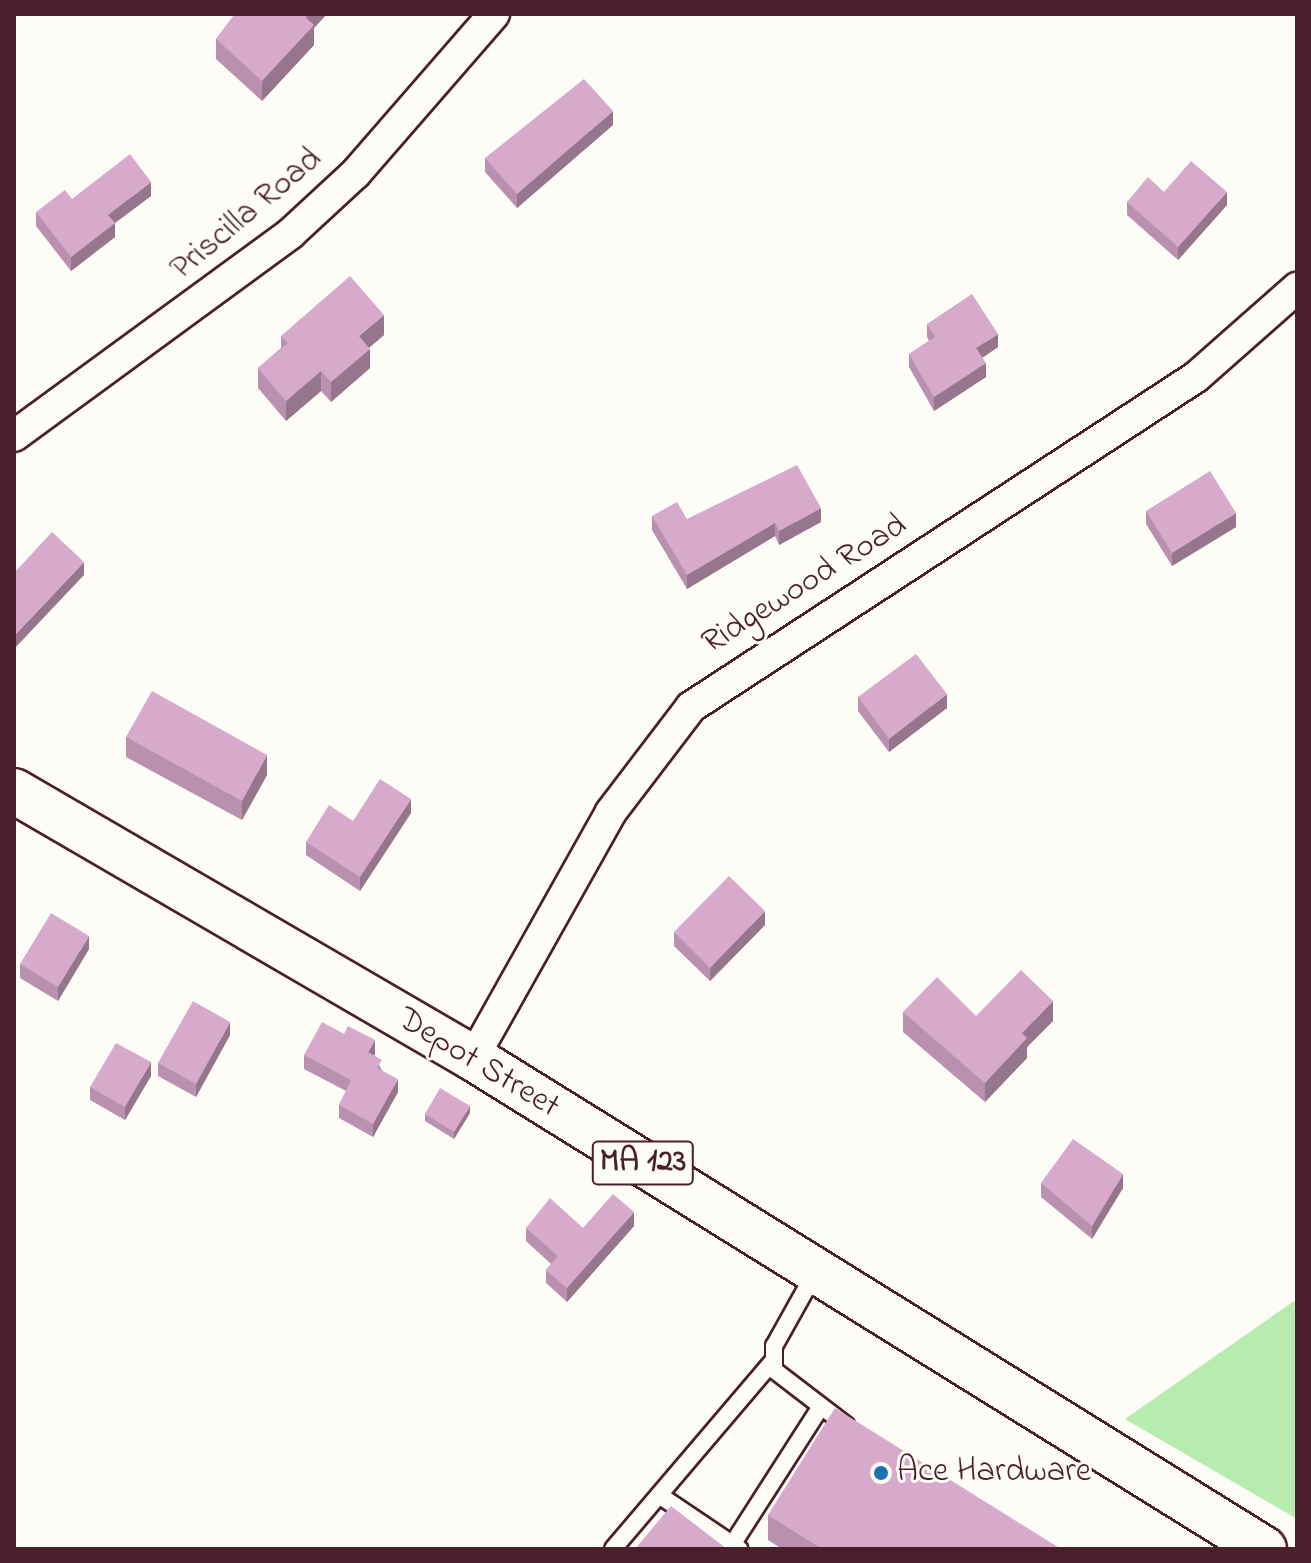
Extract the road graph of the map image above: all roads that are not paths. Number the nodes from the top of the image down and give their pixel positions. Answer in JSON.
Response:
{"nodes":[{"id":1,"x":494,"y":14,"type":"edge"},
{"id":2,"x":1297,"y":288,"type":"edge"},
{"id":3,"x":14,"y":436,"type":"edge"},
{"id":4,"x":14,"y":791,"type":"edge"},
{"id":5,"x":473,"y":1058,"type":"junction"},
{"id":6,"x":817,"y":1270,"type":"junction"},
{"id":7,"x":773,"y":1361,"type":"junction"},
{"id":8,"x":820,"y":1408,"type":"junction"},
{"id":9,"x":858,"y":1432,"type":"edge"},
{"id":10,"x":659,"y":1495,"type":"junction"},
{"id":11,"x":736,"y":1547,"type":"edge"},
{"id":12,"x":1255,"y":1547,"type":"edge"},
{"id":13,"x":613,"y":1549,"type":"edge"}],
"edges":[{"from":1,"to":3,"type":"street","name":"Priscilla Road"},
{"from":2,"to":5,"type":"street","name":"Ridgewood Road"},
{"from":4,"to":5,"type":"highway","name":"Depot Street","number":"MA 123"},
{"from":5,"to":6,"type":"highway","name":"Depot Street","number":"MA 123"},
{"from":6,"to":7,"type":"lane"},
{"from":6,"to":12,"type":"highway","name":"Depot Street","number":"MA 123"},
{"from":7,"to":8,"type":"lane"},
{"from":7,"to":10,"type":"lane"},
{"from":8,"to":9,"type":"lane"},
{"from":8,"to":11,"type":"lane"},
{"from":10,"to":11,"type":"lane"},
{"from":10,"to":13,"type":"lane"}]}
